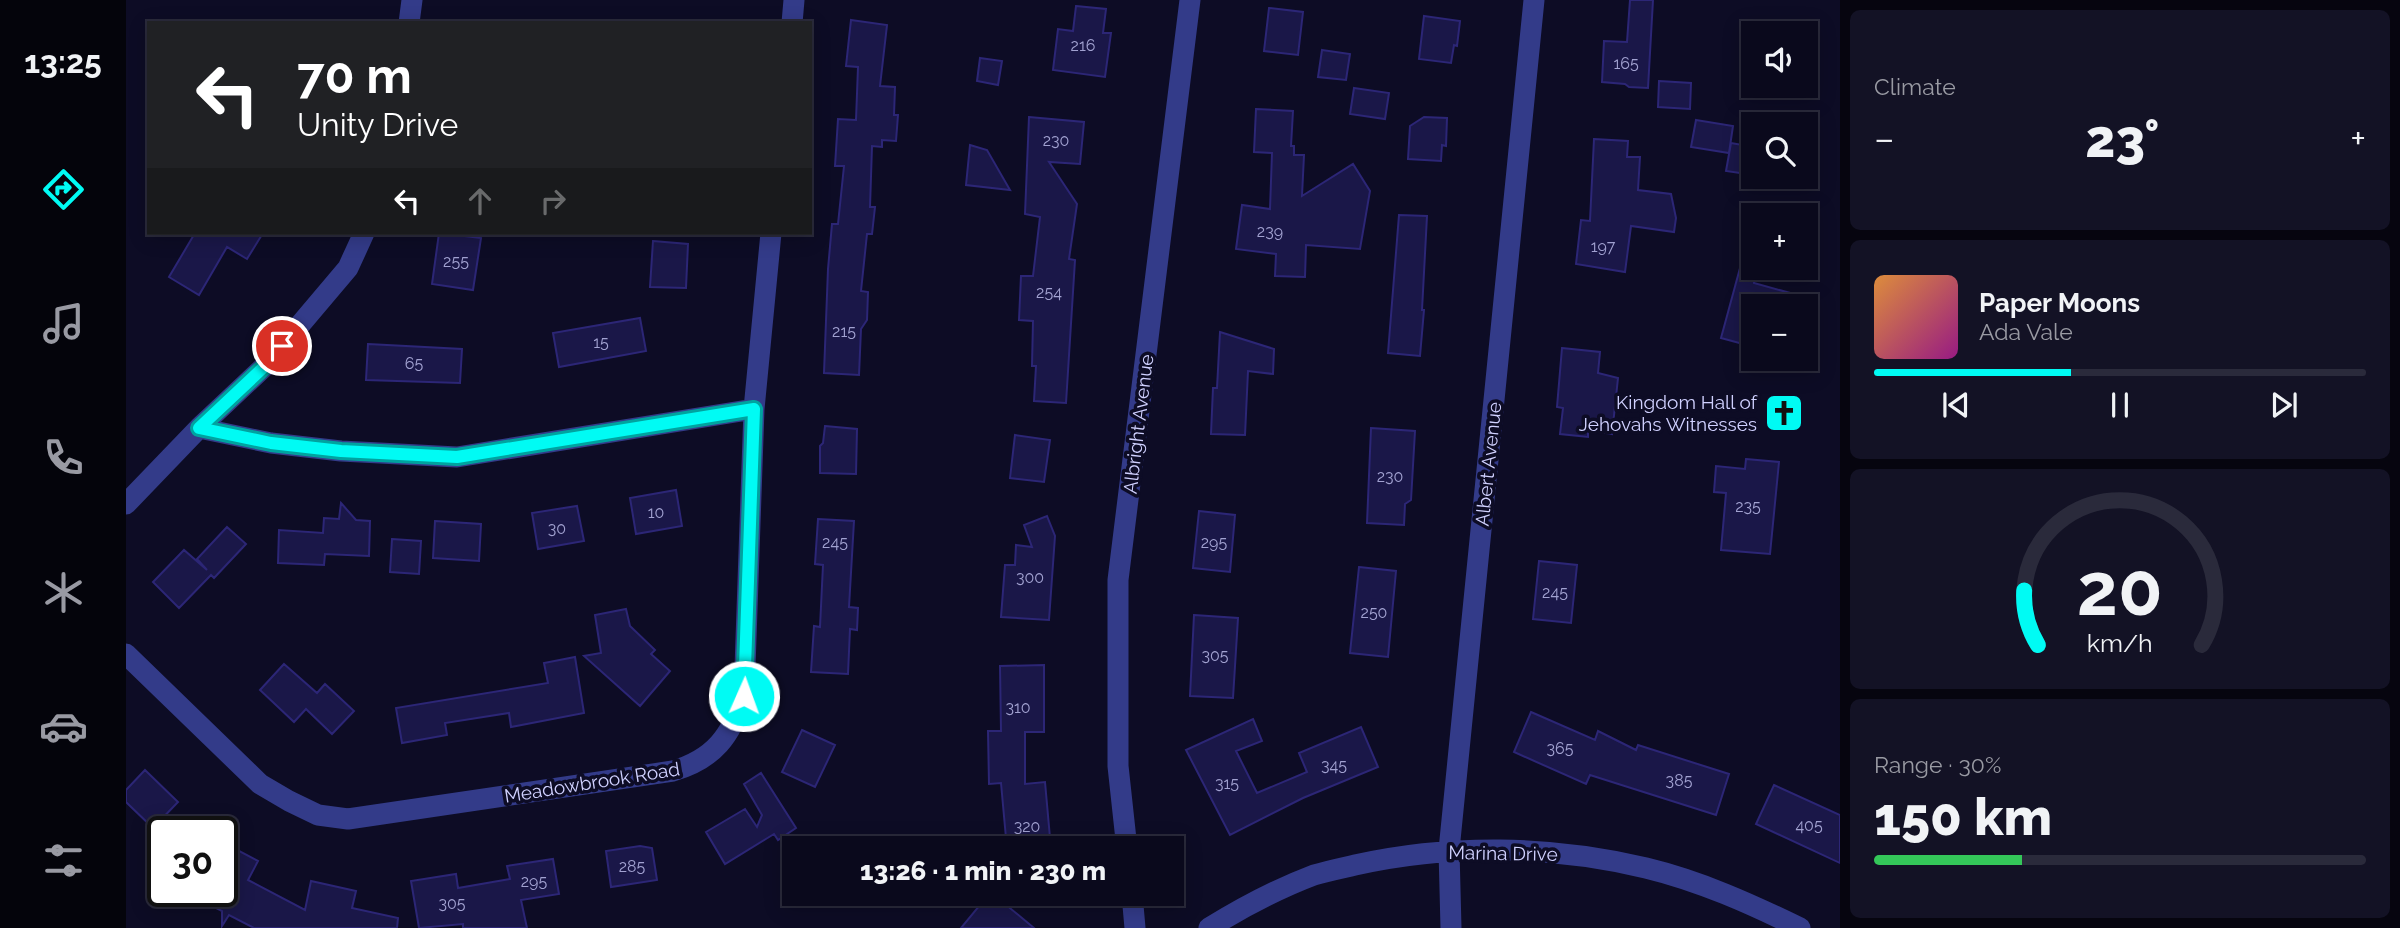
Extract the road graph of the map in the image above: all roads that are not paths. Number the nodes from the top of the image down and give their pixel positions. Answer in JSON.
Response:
{"nodes":[{"id":1,"x":412,"y":0,"type":"edge"},
{"id":2,"x":794,"y":0,"type":"edge"},
{"id":3,"x":1191,"y":0,"type":"edge"},
{"id":4,"x":1534,"y":0,"type":"edge"},
{"id":5,"x":409,"y":21,"type":"edge"},
{"id":6,"x":792,"y":21,"type":"edge"},
{"id":7,"x":363,"y":235,"type":"edge"},
{"id":8,"x":771,"y":235,"type":"edge"},
{"id":9,"x":754,"y":409,"type":"junction"},
{"id":10,"x":199,"y":428,"type":"junction"},
{"id":11,"x":126,"y":504,"type":"edge"},
{"id":12,"x":126,"y":654,"type":"edge"},
{"id":13,"x":1126,"y":836,"type":"edge"},
{"id":14,"x":1449,"y":850,"type":"junction"},
{"id":15,"x":1133,"y":906,"type":"edge"},
{"id":16,"x":1135,"y":928,"type":"edge"},
{"id":17,"x":1209,"y":928,"type":"edge"},
{"id":18,"x":1451,"y":928,"type":"edge"},
{"id":19,"x":1800,"y":928,"type":"edge"}],
"edges":[{"from":1,"to":5,"type":"street"},
{"from":2,"to":6,"type":"street"},
{"from":3,"to":13,"type":"street","name":"Albright Avenue"},
{"from":4,"to":14,"type":"street","name":"Albert Avenue"},
{"from":7,"to":10,"type":"street"},
{"from":8,"to":9,"type":"street","name":"Meadowbrook Road"},
{"from":9,"to":10,"type":"street"},
{"from":9,"to":12,"type":"street","name":"Meadowbrook Road"},
{"from":10,"to":11,"type":"street"},
{"from":14,"to":17,"type":"street","name":"Marina Drive"},
{"from":14,"to":18,"type":"street","name":"Albert Avenue"},
{"from":14,"to":19,"type":"street","name":"Marina Drive"},
{"from":15,"to":16,"type":"street"}]}
